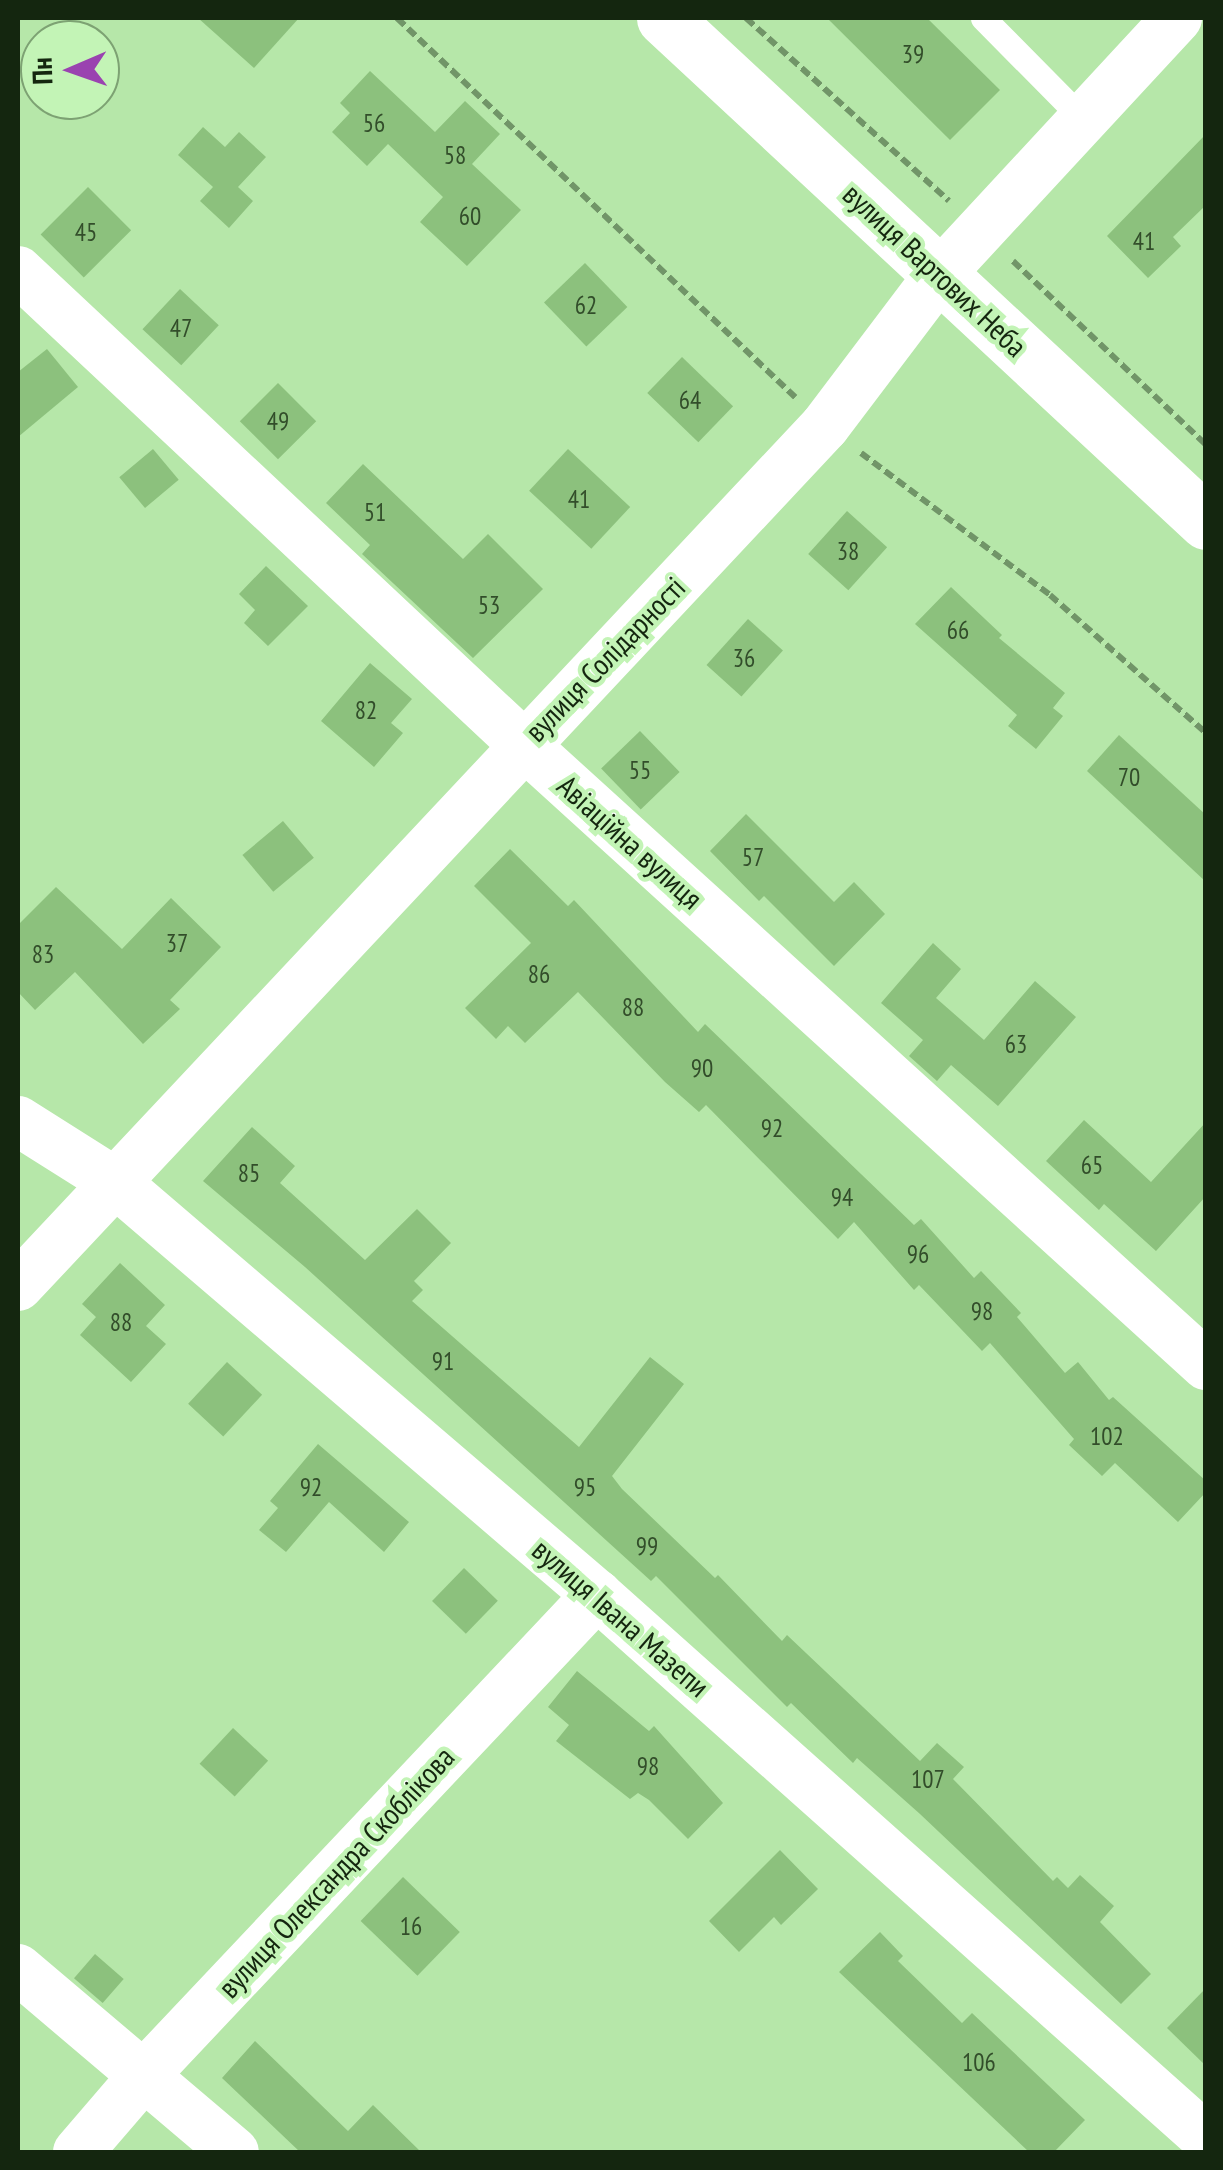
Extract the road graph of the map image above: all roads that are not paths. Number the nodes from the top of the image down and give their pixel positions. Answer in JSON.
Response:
{"nodes":[{"id":1,"x":664,"y":18,"type":"edge"},
{"id":2,"x":983,"y":18,"type":"edge"},
{"id":3,"x":1177,"y":18,"type":"edge"},
{"id":4,"x":1083,"y":118,"type":"junction"},
{"id":5,"x":18,"y":271,"type":"edge"},
{"id":6,"x":940,"y":274,"type":"junction"},
{"id":7,"x":1206,"y":522,"type":"edge"},
{"id":8,"x":524,"y":745,"type":"junction"},
{"id":9,"x":18,"y":1121,"type":"edge"},
{"id":10,"x":116,"y":1183,"type":"junction"},
{"id":11,"x":18,"y":1286,"type":"edge"},
{"id":12,"x":1206,"y":1365,"type":"edge"},
{"id":13,"x":597,"y":1595,"type":"junction"},
{"id":14,"x":18,"y":1969,"type":"edge"},
{"id":15,"x":145,"y":2074,"type":"junction"},
{"id":16,"x":1206,"y":2138,"type":"edge"},
{"id":17,"x":78,"y":2152,"type":"edge"},
{"id":18,"x":234,"y":2152,"type":"edge"}],
"edges":[{"from":1,"to":6,"type":"street","name":"вулиця Вартових Неба"},
{"from":2,"to":4,"type":"lane"},
{"from":3,"to":4,"type":"street","name":"вулиця Солідарності"},
{"from":4,"to":6,"type":"street","name":"вулиця Солідарності"},
{"from":5,"to":8,"type":"street","name":"Авіаційна вулиця"},
{"from":6,"to":7,"type":"street","name":"вулиця Вартових Неба"},
{"from":6,"to":8,"type":"street","name":"вулиця Солідарності"},
{"from":8,"to":10,"type":"street","name":"вулиця Солідарності"},
{"from":8,"to":12,"type":"street","name":"Авіаційна вулиця"},
{"from":9,"to":10,"type":"street","name":"вулиця Івана Мазепи"},
{"from":10,"to":11,"type":"street","name":"вулиця Солідарності"},
{"from":10,"to":13,"type":"street","name":"вулиця Івана Мазепи"},
{"from":13,"to":15,"type":"street","name":"вулиця Олександра Скоблікова"},
{"from":13,"to":16,"type":"street","name":"вулиця Івана Мазепи"},
{"from":14,"to":15,"type":"street"},
{"from":15,"to":17,"type":"street","name":"вулиця Олександра Скоблікова"},
{"from":15,"to":18,"type":"street"}]}
